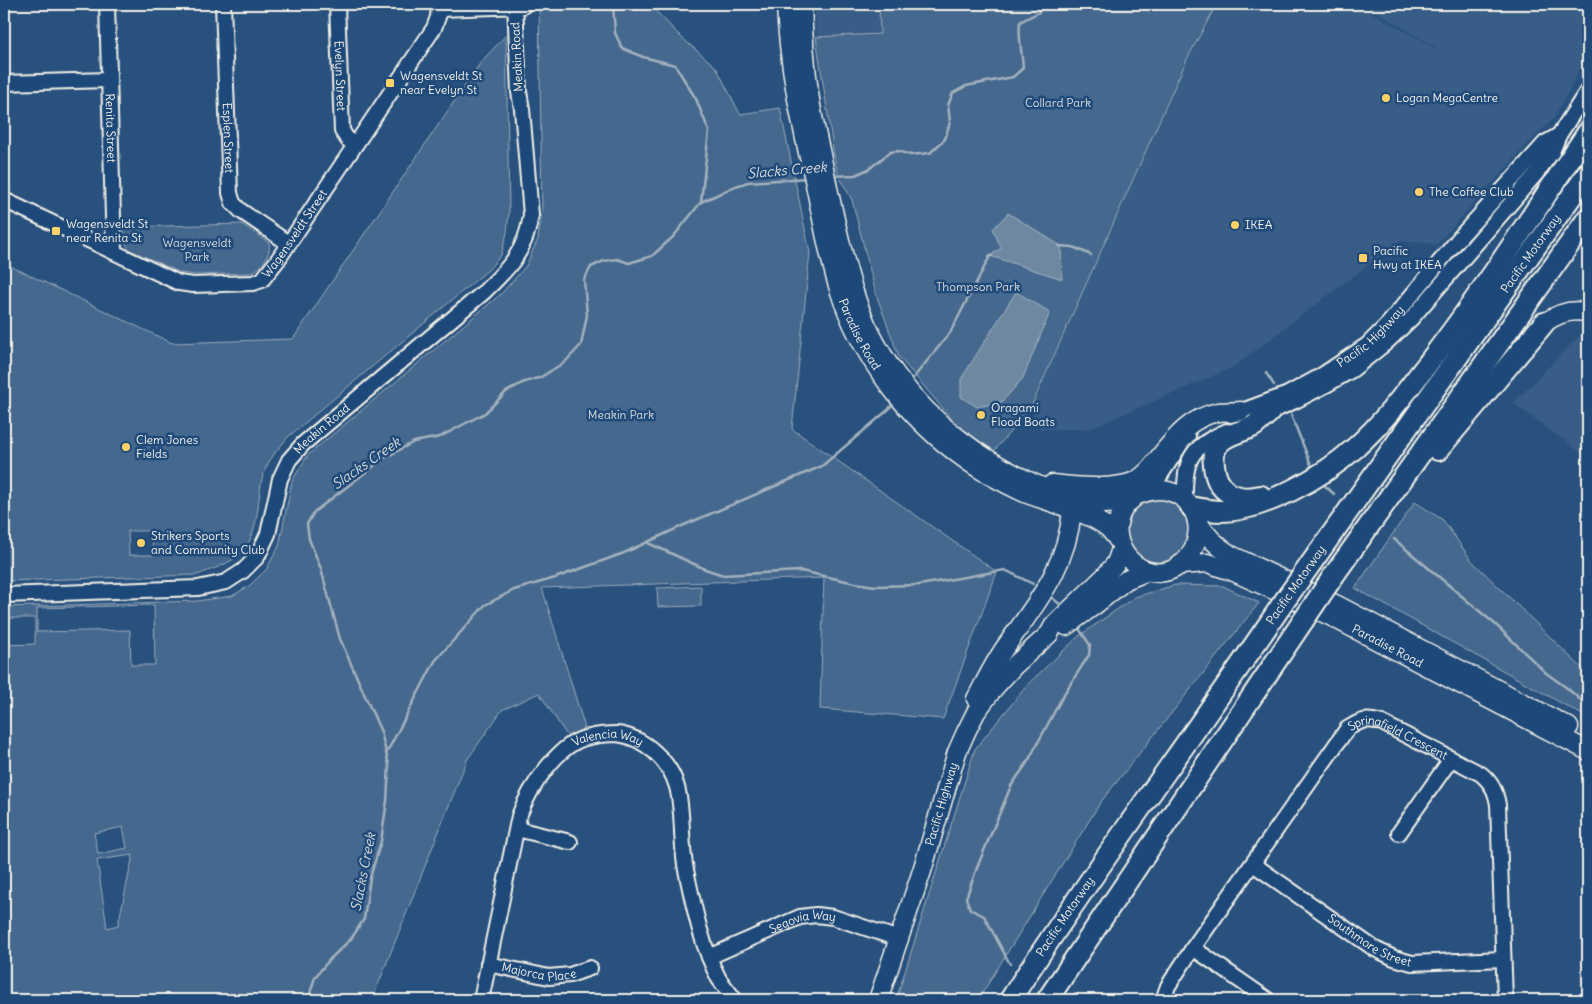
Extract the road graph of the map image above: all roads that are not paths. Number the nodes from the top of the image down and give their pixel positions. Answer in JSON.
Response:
{"nodes":[{"id":1,"x":107,"y":4,"type":"edge"},
{"id":2,"x":223,"y":4,"type":"edge"},
{"id":3,"x":337,"y":4,"type":"edge"},
{"id":4,"x":786,"y":4,"type":"edge"},
{"id":5,"x":802,"y":4,"type":"edge"},
{"id":6,"x":520,"y":5,"type":"edge"},
{"id":7,"x":439,"y":6,"type":"edge"},
{"id":8,"x":109,"y":80,"type":"junction"},
{"id":9,"x":4,"y":83,"type":"edge"},
{"id":10,"x":1588,"y":90,"type":"edge"},
{"id":11,"x":1588,"y":132,"type":"edge"},
{"id":12,"x":1559,"y":135,"type":"junction"},
{"id":13,"x":355,"y":144,"type":"junction"},
{"id":14,"x":816,"y":161,"type":"junction"},
{"id":15,"x":1588,"y":173,"type":"edge"},
{"id":16,"x":4,"y":200,"type":"edge"},
{"id":17,"x":1588,"y":218,"type":"edge"},
{"id":18,"x":288,"y":243,"type":"junction"},
{"id":19,"x":114,"y":252,"type":"junction"},
{"id":20,"x":1588,"y":313,"type":"edge"},
{"id":21,"x":1544,"y":323,"type":"joint"},
{"id":22,"x":1242,"y":411,"type":"junction"},
{"id":23,"x":1269,"y":413,"type":"junction"},
{"id":24,"x":927,"y":420,"type":"junction"},
{"id":25,"x":1027,"y":480,"type":"junction"},
{"id":26,"x":1287,"y":491,"type":"junction"},
{"id":27,"x":1144,"y":493,"type":"junction"},
{"id":28,"x":1191,"y":509,"type":"junction"},
{"id":29,"x":1072,"y":511,"type":"junction"},
{"id":30,"x":1119,"y":544,"type":"junction"},
{"id":31,"x":1180,"y":565,"type":"junction"},
{"id":32,"x":1148,"y":570,"type":"junction"},
{"id":33,"x":1334,"y":575,"type":"junction"},
{"id":34,"x":4,"y":595,"type":"edge"},
{"id":35,"x":1049,"y":634,"type":"junction"},
{"id":36,"x":976,"y":712,"type":"junction"},
{"id":37,"x":1588,"y":737,"type":"edge"},
{"id":38,"x":1588,"y":751,"type":"edge"},
{"id":39,"x":1452,"y":759,"type":"junction"},
{"id":40,"x":517,"y":829,"type":"junction"},
{"id":41,"x":1399,"y":834,"type":"dead end"},
{"id":42,"x":570,"y":842,"type":"dead end"},
{"id":43,"x":1253,"y":864,"type":"junction"},
{"id":44,"x":899,"y":939,"type":"junction"},
{"id":45,"x":1193,"y":948,"type":"junction"},
{"id":46,"x":709,"y":957,"type":"junction"},
{"id":47,"x":1503,"y":959,"type":"junction"},
{"id":48,"x":488,"y":964,"type":"junction"},
{"id":49,"x":590,"y":968,"type":"dead end"},
{"id":50,"x":481,"y":1000,"type":"edge"},
{"id":51,"x":735,"y":1000,"type":"edge"},
{"id":52,"x":878,"y":1000,"type":"edge"},
{"id":53,"x":1010,"y":1000,"type":"edge"},
{"id":54,"x":1047,"y":1000,"type":"edge"},
{"id":55,"x":1164,"y":1000,"type":"edge"},
{"id":56,"x":1268,"y":1000,"type":"edge"},
{"id":57,"x":1505,"y":1000,"type":"edge"}],
"edges":[{"from":1,"to":8,"type":"street","name":"Renita Street"},
{"from":2,"to":18,"type":"street","name":"Esplen Street"},
{"from":3,"to":13,"type":"street","name":"Evelyn Street"},
{"from":4,"to":14,"type":"main road","name":"Paradise Road"},
{"from":5,"to":14,"type":"main road","name":"Paradise Road"},
{"from":6,"to":7,"type":"street"},
{"from":6,"to":34,"type":"street","name":"Meakin Road"},
{"from":7,"to":13,"type":"street","name":"Wagensveldt Street"},
{"from":8,"to":9,"type":"street"},
{"from":8,"to":19,"type":"street","name":"Renita Street"},
{"from":10,"to":12,"type":"street","name":"Pacific Highway"},
{"from":11,"to":26,"type":"highway"},
{"from":12,"to":22,"type":"street","name":"Pacific Highway"},
{"from":12,"to":23,"type":"street","name":"Pacific Highway"},
{"from":13,"to":18,"type":"street","name":"Wagensveldt Street"},
{"from":14,"to":24,"type":"main road","name":"Paradise Road"},
{"from":15,"to":53,"type":"highway","name":"Pacific Motorway","bridge":true},
{"from":16,"to":19,"type":"street","name":"Wagensveldt Street"},
{"from":17,"to":33,"type":"highway","name":"Pacific Motorway"},
{"from":18,"to":19,"type":"street","name":"Wagensveldt Street"},
{"from":20,"to":21,"type":"main road"},
{"from":21,"to":33,"type":"highway"},
{"from":22,"to":25,"type":"main road"},
{"from":22,"to":27,"type":"street","name":"Pacific Highway"},
{"from":23,"to":26,"type":"highway"},
{"from":23,"to":28,"type":"street","name":"Pacific Highway"},
{"from":24,"to":25,"type":"main road","name":"Paradise Road"},
{"from":24,"to":29,"type":"main road","name":"Paradise Road"},
{"from":25,"to":27,"type":"main road","name":"Paradise Road"},
{"from":26,"to":28,"type":"highway"},
{"from":27,"to":28,"type":"main road"},
{"from":27,"to":30,"type":"main road"},
{"from":28,"to":31,"type":"main road"},
{"from":28,"to":37,"type":"main road","name":"Paradise Road"},
{"from":29,"to":30,"type":"main road","name":"Paradise Road"},
{"from":29,"to":36,"type":"main road"},
{"from":30,"to":32,"type":"main road"},
{"from":30,"to":35,"type":"main road","name":"Pacific Highway"},
{"from":31,"to":32,"type":"main road"},
{"from":31,"to":38,"type":"main road","name":"Paradise Road"},
{"from":32,"to":35,"type":"main road","name":"Pacific Highway"},
{"from":33,"to":54,"type":"highway","name":"Pacific Motorway","bridge":true},
{"from":35,"to":36,"type":"main road","name":"Pacific Highway"},
{"from":36,"to":44,"type":"main road","name":"Pacific Highway"},
{"from":39,"to":41,"type":"street"},
{"from":39,"to":43,"type":"street","name":"Springfield Crescent"},
{"from":39,"to":47,"type":"street","name":"Springfield Crescent"},
{"from":40,"to":42,"type":"street"},
{"from":40,"to":46,"type":"street","name":"Valencia Way"},
{"from":40,"to":48,"type":"street","name":"Valencia Way"},
{"from":43,"to":45,"type":"street","name":"Springfield Crescent"},
{"from":43,"to":47,"type":"street","name":"Southmore Street"},
{"from":44,"to":46,"type":"street","name":"Segovia Way"},
{"from":44,"to":52,"type":"main road","name":"Pacific Highway"},
{"from":45,"to":55,"type":"street","name":"Springfield Crescent"},
{"from":45,"to":56,"type":"street"},
{"from":46,"to":51,"type":"street","name":"Valencia Way"},
{"from":47,"to":57,"type":"street","name":"Springfield Crescent"},
{"from":48,"to":49,"type":"street","name":"Majorca Place"},
{"from":48,"to":50,"type":"street","name":"Valencia Way"}]}
